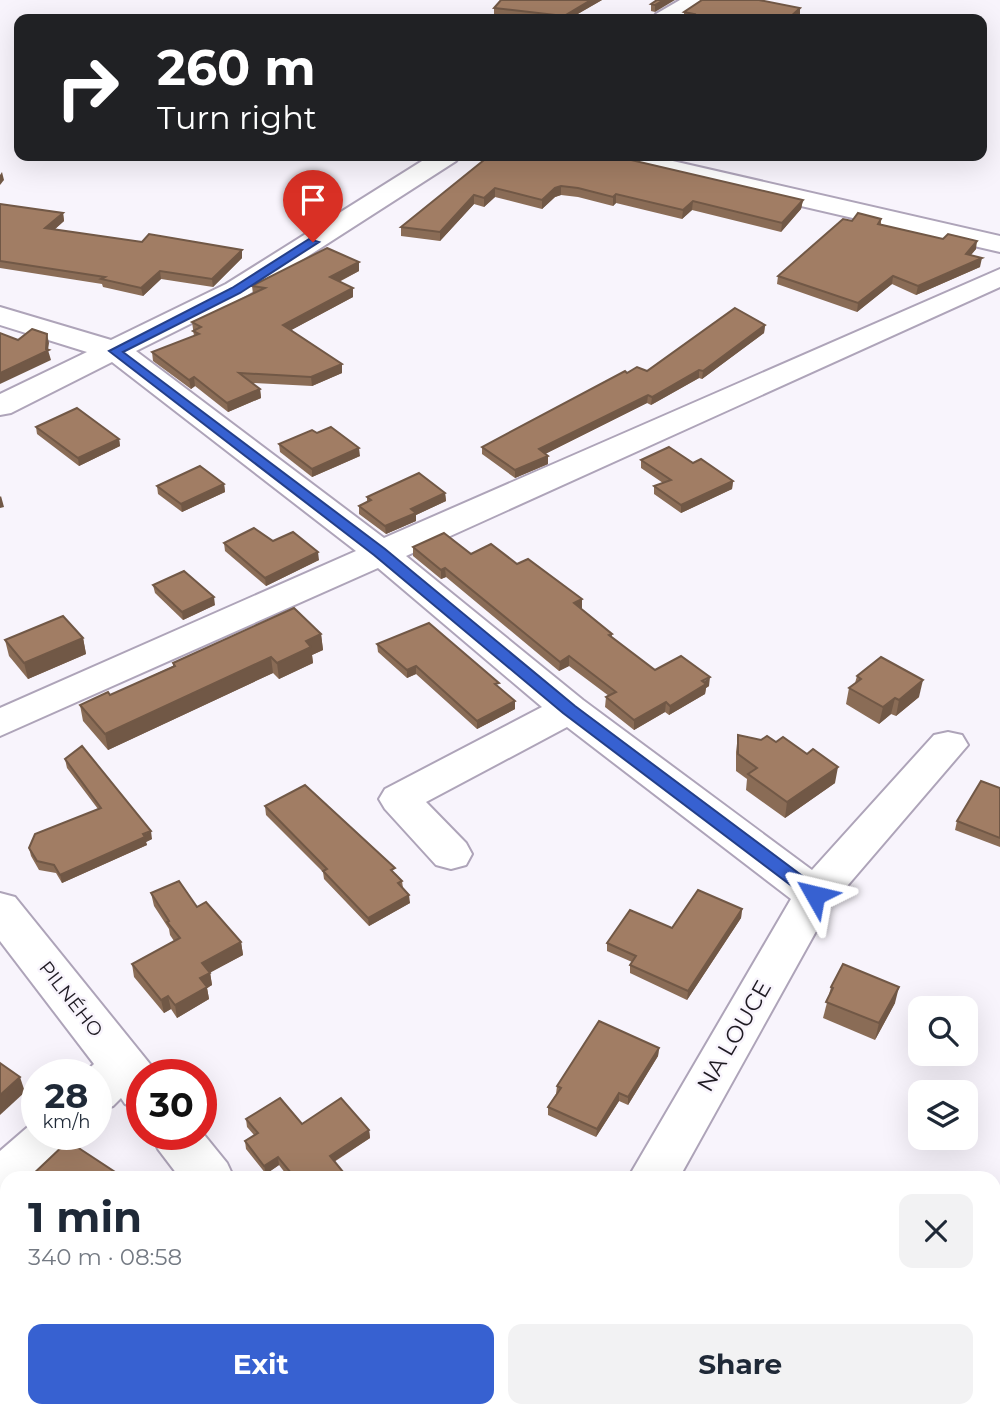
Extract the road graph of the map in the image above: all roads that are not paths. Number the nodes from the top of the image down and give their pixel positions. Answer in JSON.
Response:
{"nodes":[{"id":1,"x":695,"y":0,"type":"edge"},
{"id":2,"x":672,"y":14,"type":"edge"},
{"id":3,"x":439,"y":161,"type":"edge"},
{"id":4,"x":641,"y":161,"type":"edge"},
{"id":5,"x":1000,"y":244,"type":"edge"},
{"id":6,"x":1000,"y":277,"type":"edge"},
{"id":7,"x":0,"y":316,"type":"edge"},
{"id":8,"x":115,"y":351,"type":"junction"},
{"id":9,"x":0,"y":406,"type":"edge"},
{"id":10,"x":380,"y":552,"type":"junction"},
{"id":11,"x":569,"y":709,"type":"junction"},
{"id":12,"x":0,"y":723,"type":"edge"},
{"id":13,"x":948,"y":745,"type":"dead end"},
{"id":14,"x":451,"y":855,"type":"dead end"},
{"id":15,"x":815,"y":895,"type":"junction"},
{"id":16,"x":0,"y":909,"type":"edge"},
{"id":17,"x":120,"y":1083,"type":"edge"},
{"id":18,"x":35,"y":1150,"type":"edge"},
{"id":19,"x":188,"y":1150,"type":"edge"},
{"id":20,"x":13,"y":1171,"type":"edge"},
{"id":21,"x":204,"y":1171,"type":"edge"},
{"id":22,"x":657,"y":1171,"type":"edge"}],
"edges":[{"from":1,"to":2,"type":"street"},
{"from":3,"to":8,"type":"street"},
{"from":4,"to":5,"type":"street"},
{"from":6,"to":10,"type":"street"},
{"from":7,"to":8,"type":"street"},
{"from":8,"to":9,"type":"street"},
{"from":8,"to":10,"type":"street"},
{"from":10,"to":11,"type":"street"},
{"from":10,"to":12,"type":"street"},
{"from":11,"to":14,"type":"street"},
{"from":11,"to":15,"type":"street"},
{"from":13,"to":15,"type":"street","name":"NA LOUCE"},
{"from":15,"to":22,"type":"street","name":"NA LOUCE"},
{"from":16,"to":17,"type":"street","name":"PILNÉHO"},
{"from":18,"to":20,"type":"street"},
{"from":19,"to":21,"type":"street"}]}
